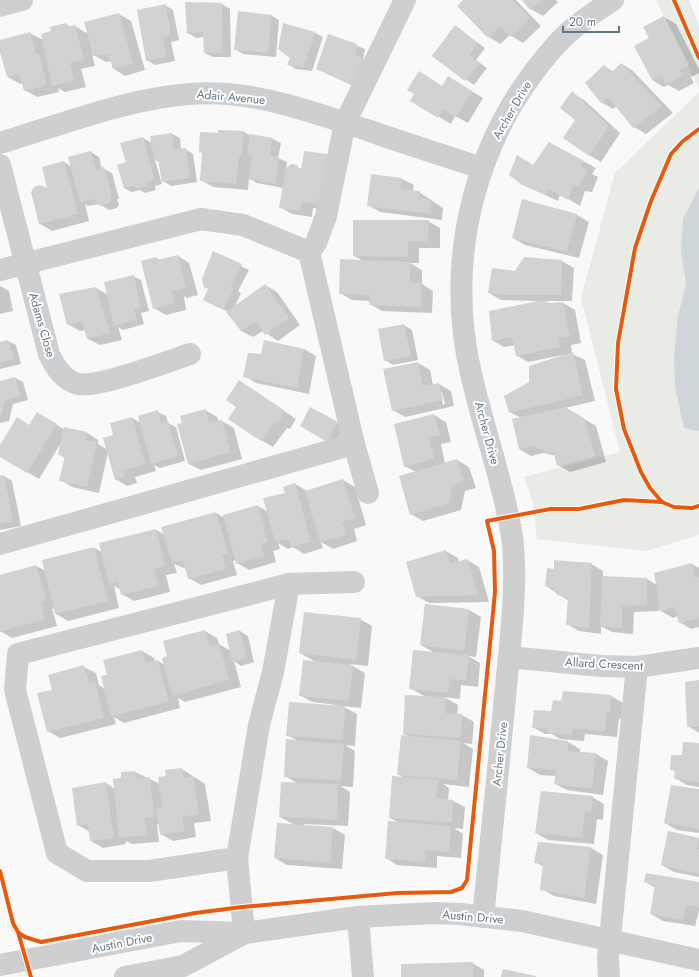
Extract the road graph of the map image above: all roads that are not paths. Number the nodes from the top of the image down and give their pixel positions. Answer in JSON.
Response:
{"nodes":[{"id":1,"x":22,"y":0,"type":"edge"},
{"id":2,"x":613,"y":0,"type":"edge"},
{"id":3,"x":398,"y":1,"type":"edge"},
{"id":4,"x":0,"y":6,"type":"edge"},
{"id":5,"x":345,"y":123,"type":"junction"},
{"id":6,"x":0,"y":143,"type":"edge"},
{"id":7,"x":0,"y":165,"type":"edge"},
{"id":8,"x":482,"y":168,"type":"junction"},
{"id":9,"x":309,"y":252,"type":"junction"},
{"id":10,"x":25,"y":264,"type":"junction"},
{"id":11,"x":0,"y":270,"type":"edge"},
{"id":12,"x":190,"y":354,"type":"dead end"},
{"id":13,"x":354,"y":444,"type":"junction"},
{"id":14,"x":368,"y":493,"type":"dead end"},
{"id":15,"x":0,"y":544,"type":"edge"},
{"id":16,"x":354,"y":582,"type":"dead end"},
{"id":17,"x":289,"y":584,"type":"junction"},
{"id":18,"x":509,"y":657,"type":"junction"},
{"id":19,"x":699,"y":658,"type":"edge"},
{"id":20,"x":637,"y":667,"type":"junction"},
{"id":21,"x":237,"y":858,"type":"junction"},
{"id":22,"x":358,"y":917,"type":"junction"},
{"id":23,"x":483,"y":917,"type":"junction"},
{"id":24,"x":244,"y":933,"type":"junction"},
{"id":25,"x":610,"y":939,"type":"junction"},
{"id":26,"x":699,"y":960,"type":"edge"},
{"id":27,"x":0,"y":965,"type":"edge"},
{"id":28,"x":125,"y":977,"type":"edge"},
{"id":29,"x":363,"y":977,"type":"edge"},
{"id":30,"x":609,"y":977,"type":"edge"}],
"edges":[{"from":1,"to":4,"type":"street"},
{"from":2,"to":8,"type":"street","name":"Archer Drive"},
{"from":3,"to":5,"type":"street"},
{"from":5,"to":6,"type":"street","name":"Adair Avenue"},
{"from":5,"to":8,"type":"street","name":"Adair Avenue"},
{"from":5,"to":9,"type":"street"},
{"from":7,"to":10,"type":"street","name":"Adams Close"},
{"from":8,"to":18,"type":"street","name":"Archer Drive"},
{"from":9,"to":10,"type":"street"},
{"from":9,"to":13,"type":"street"},
{"from":10,"to":11,"type":"street"},
{"from":10,"to":12,"type":"street","name":"Adams Close"},
{"from":13,"to":14,"type":"street"},
{"from":13,"to":15,"type":"street"},
{"from":16,"to":17,"type":"street"},
{"from":17,"to":21,"type":"street"},
{"from":17,"to":21,"type":"street"},
{"from":18,"to":20,"type":"street","name":"Allard Crescent"},
{"from":18,"to":23,"type":"street","name":"Archer Drive"},
{"from":19,"to":20,"type":"street","name":"Allard Crescent"},
{"from":20,"to":25,"type":"street"},
{"from":21,"to":24,"type":"street"},
{"from":22,"to":23,"type":"street","name":"Austin Drive"},
{"from":22,"to":24,"type":"street","name":"Austin Drive"},
{"from":22,"to":29,"type":"street"},
{"from":23,"to":25,"type":"street","name":"Austin Drive"},
{"from":24,"to":27,"type":"street","name":"Austin Drive"},
{"from":24,"to":28,"type":"street","name":"Austin Drive"},
{"from":25,"to":26,"type":"street","name":"Austin Drive"},
{"from":25,"to":30,"type":"street"}]}
